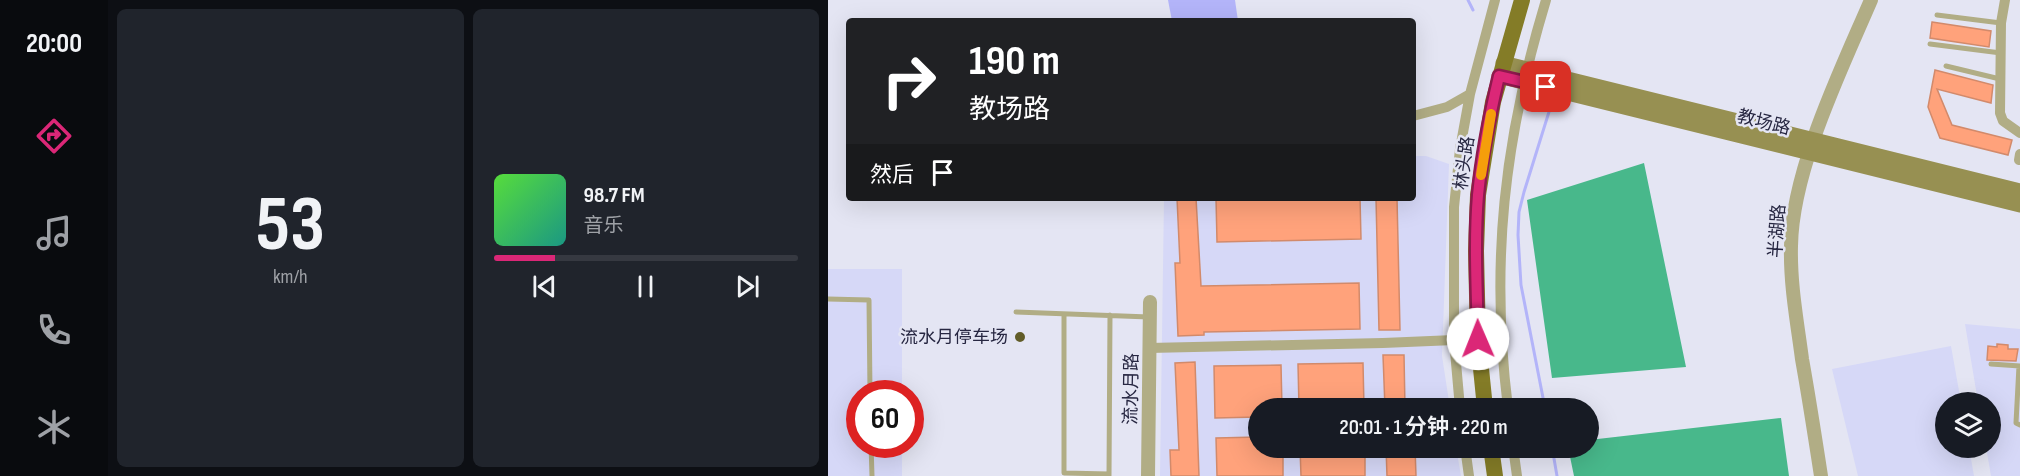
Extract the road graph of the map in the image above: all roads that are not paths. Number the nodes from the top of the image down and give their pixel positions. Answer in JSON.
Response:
{"nodes":[{"id":1,"x":1495,"y":0,"type":"edge"},
{"id":2,"x":1521,"y":0,"type":"edge"},
{"id":3,"x":1546,"y":0,"type":"edge"},
{"id":4,"x":1871,"y":0,"type":"edge"},
{"id":5,"x":2005,"y":0,"type":"edge"},
{"id":6,"x":1937,"y":15,"type":"dead end"},
{"id":7,"x":2001,"y":23,"type":"junction"},
{"id":8,"x":1930,"y":44,"type":"dead end"},
{"id":9,"x":2001,"y":53,"type":"junction"},
{"id":10,"x":1946,"y":66,"type":"dead end"},
{"id":11,"x":1501,"y":69,"type":"junction"},
{"id":12,"x":1525,"y":75,"type":"junction"},
{"id":13,"x":2000,"y":79,"type":"junction"},
{"id":14,"x":1470,"y":94,"type":"junction"},
{"id":15,"x":1416,"y":115,"type":"edge"},
{"id":16,"x":2020,"y":134,"type":"edge"},
{"id":17,"x":1812,"y":147,"type":"junction"},
{"id":18,"x":2020,"y":191,"type":"edge"},
{"id":19,"x":2020,"y":205,"type":"edge"},
{"id":20,"x":828,"y":299,"type":"edge"},
{"id":21,"x":1150,"y":302,"type":"dead end"},
{"id":22,"x":1016,"y":312,"type":"dead end"},
{"id":23,"x":1064,"y":314,"type":"junction"},
{"id":24,"x":1110,"y":315,"type":"junction"},
{"id":25,"x":1149,"y":317,"type":"junction"},
{"id":26,"x":1478,"y":339,"type":"junction"},
{"id":27,"x":1454,"y":340,"type":"junction"},
{"id":28,"x":1149,"y":348,"type":"junction"},
{"id":29,"x":1991,"y":364,"type":"dead end"},
{"id":30,"x":2019,"y":366,"type":"edge"},
{"id":31,"x":870,"y":380,"type":"edge"},
{"id":32,"x":1459,"y":398,"type":"edge"},
{"id":33,"x":1484,"y":398,"type":"edge"},
{"id":34,"x":1507,"y":398,"type":"edge"},
{"id":35,"x":2020,"y":425,"type":"edge"},
{"id":36,"x":871,"y":458,"type":"edge"},
{"id":37,"x":1467,"y":458,"type":"edge"},
{"id":38,"x":1493,"y":458,"type":"edge"},
{"id":39,"x":1515,"y":458,"type":"edge"},
{"id":40,"x":1109,"y":475,"type":"edge"},
{"id":41,"x":872,"y":476,"type":"edge"},
{"id":42,"x":1148,"y":476,"type":"edge"},
{"id":43,"x":1469,"y":476,"type":"edge"},
{"id":44,"x":1495,"y":476,"type":"edge"},
{"id":45,"x":1517,"y":476,"type":"edge"},
{"id":46,"x":1821,"y":476,"type":"edge"}],
"edges":[{"from":1,"to":14,"type":"street"},
{"from":2,"to":11,"type":"main road","name":"林头路"},
{"from":3,"to":12,"type":"street"},
{"from":4,"to":17,"type":"street","name":"半湖路"},
{"from":5,"to":7,"type":"street"},
{"from":6,"to":7,"type":"lane"},
{"from":7,"to":9,"type":"street"},
{"from":8,"to":9,"type":"lane"},
{"from":9,"to":13,"type":"street"},
{"from":10,"to":13,"type":"lane"},
{"from":11,"to":12,"type":"main road","name":"教场路"},
{"from":11,"to":26,"type":"main road","name":"林头路"},
{"from":12,"to":17,"type":"main road","name":"教场路"},
{"from":12,"to":34,"type":"street"},
{"from":13,"to":16,"type":"street"},
{"from":14,"to":15,"type":"street"},
{"from":14,"to":27,"type":"street"},
{"from":17,"to":18,"type":"main road","name":"教场路"},
{"from":17,"to":19,"type":"main road","name":"教场路"},
{"from":17,"to":46,"type":"street","name":"半湖路"},
{"from":20,"to":31,"type":"lane"},
{"from":21,"to":25,"type":"street","name":"流水月路"},
{"from":22,"to":23,"type":"lane"},
{"from":23,"to":24,"type":"lane"},
{"from":23,"to":40,"type":"lane"},
{"from":24,"to":25,"type":"lane"},
{"from":24,"to":40,"type":"lane"},
{"from":25,"to":28,"type":"street","name":"流水月路"},
{"from":26,"to":27,"type":"street"},
{"from":26,"to":33,"type":"main road","name":"林头路"},
{"from":27,"to":28,"type":"street"},
{"from":27,"to":32,"type":"street"},
{"from":28,"to":42,"type":"street","name":"流水月路"},
{"from":29,"to":30,"type":"lane"},
{"from":30,"to":35,"type":"lane"},
{"from":36,"to":41,"type":"lane"},
{"from":37,"to":43,"type":"street"},
{"from":38,"to":44,"type":"main road"},
{"from":39,"to":45,"type":"street"}]}
